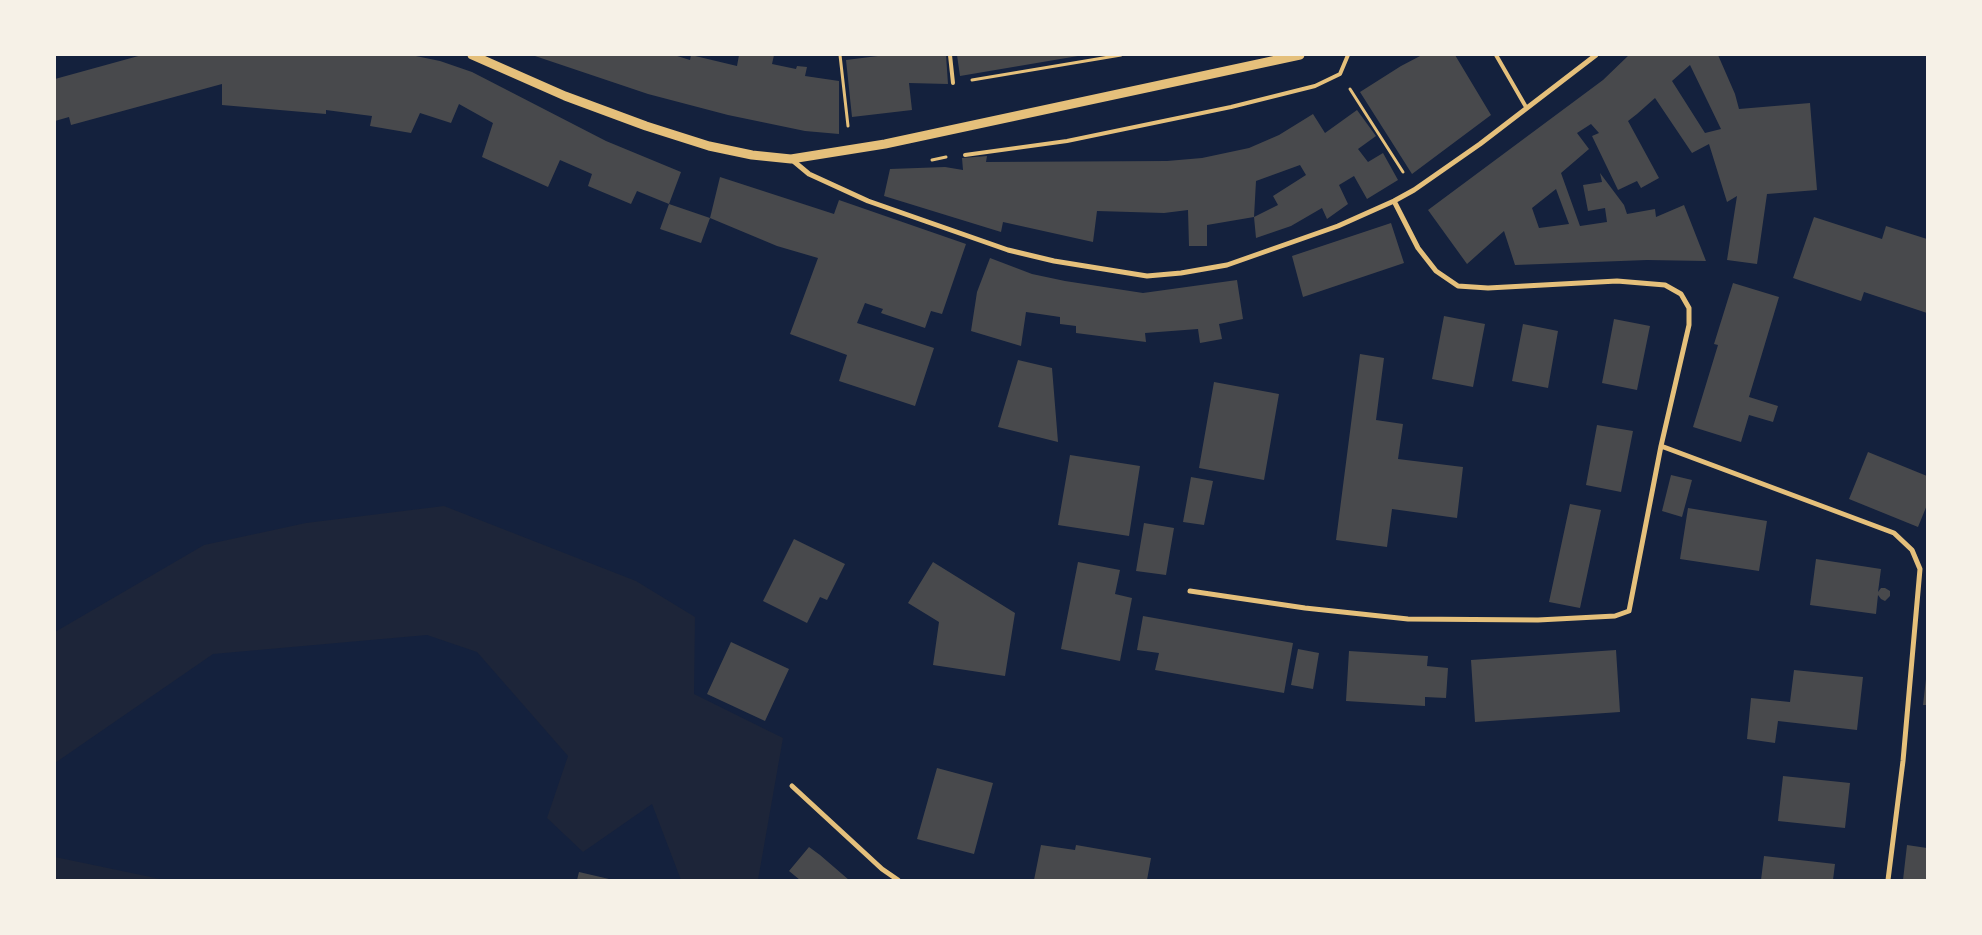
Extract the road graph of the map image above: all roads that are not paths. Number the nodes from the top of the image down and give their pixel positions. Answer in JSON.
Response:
{"nodes":[{"id":1,"x":472,"y":55,"type":"edge"},
{"id":2,"x":950,"y":55,"type":"edge"},
{"id":3,"x":1300,"y":55,"type":"edge"},
{"id":4,"x":1348,"y":55,"type":"edge"},
{"id":5,"x":1496,"y":55,"type":"edge"},
{"id":6,"x":1596,"y":55,"type":"edge"},
{"id":7,"x":953,"y":83,"type":"road end"},
{"id":8,"x":1526,"y":107,"type":"junction"},
{"id":9,"x":965,"y":155,"type":"dead end"},
{"id":10,"x":791,"y":159,"type":"junction"},
{"id":11,"x":1394,"y":200,"type":"junction"},
{"id":12,"x":1661,"y":446,"type":"junction"},
{"id":13,"x":1190,"y":591,"type":"dead end"},
{"id":14,"x":792,"y":786,"type":"dead end"},
{"id":15,"x":898,"y":880,"type":"edge"},
{"id":16,"x":1888,"y":880,"type":"edge"}],
"edges":[{"from":1,"to":10,"type":"street"},
{"from":2,"to":7,"type":"lane"},
{"from":3,"to":10,"type":"street"},
{"from":4,"to":9,"type":"lane"},
{"from":5,"to":8,"type":"lane"},
{"from":6,"to":8,"type":"street"},
{"from":8,"to":11,"type":"street"},
{"from":10,"to":11,"type":"street"},
{"from":11,"to":12,"type":"street"},
{"from":12,"to":13,"type":"street"},
{"from":12,"to":16,"type":"street"},
{"from":14,"to":15,"type":"street"}]}
